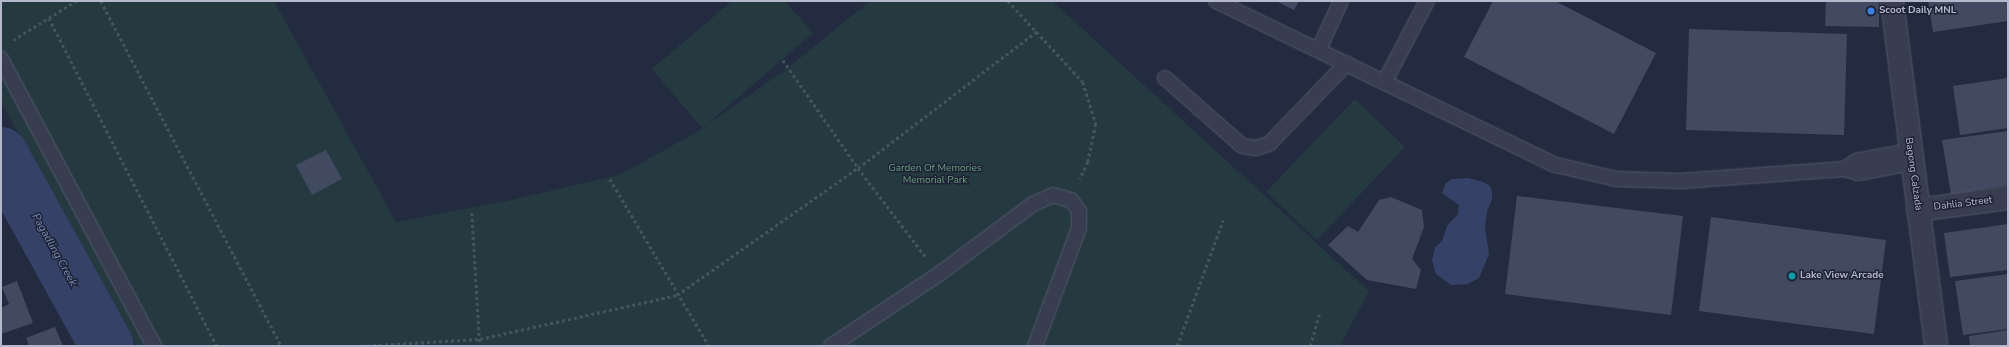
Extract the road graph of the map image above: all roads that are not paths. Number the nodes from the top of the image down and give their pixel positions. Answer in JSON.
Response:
{"nodes":[{"id":1,"x":1216,"y":1,"type":"edge"},
{"id":2,"x":1341,"y":1,"type":"edge"},
{"id":3,"x":1427,"y":1,"type":"edge"},
{"id":4,"x":1892,"y":1,"type":"edge"},
{"id":5,"x":1319,"y":49,"type":"junction"},
{"id":6,"x":1,"y":59,"type":"edge"},
{"id":7,"x":1347,"y":63,"type":"junction"},
{"id":8,"x":1165,"y":78,"type":"dead end"},
{"id":9,"x":1385,"y":82,"type":"junction"},
{"id":10,"x":1911,"y":157,"type":"junction"},
{"id":11,"x":2008,"y":198,"type":"edge"},
{"id":12,"x":1918,"y":210,"type":"junction"},
{"id":13,"x":154,"y":346,"type":"edge"},
{"id":14,"x":831,"y":346,"type":"edge"},
{"id":15,"x":1034,"y":346,"type":"edge"},
{"id":16,"x":1936,"y":346,"type":"edge"}],
"edges":[{"from":1,"to":5,"type":"lane"},
{"from":2,"to":5,"type":"lane"},
{"from":3,"to":9,"type":"lane"},
{"from":4,"to":10,"type":"street","name":"Bagong Calzada"},
{"from":5,"to":7,"type":"lane"},
{"from":6,"to":13,"type":"lane"},
{"from":7,"to":8,"type":"lane"},
{"from":7,"to":9,"type":"lane"},
{"from":9,"to":10,"type":"lane"},
{"from":10,"to":12,"type":"street","name":"Bagong Calzada"},
{"from":11,"to":12,"type":"street","name":"Dahlia Street"},
{"from":12,"to":16,"type":"street","name":"Bagong Calzada"},
{"from":14,"to":15,"type":"lane"}]}
